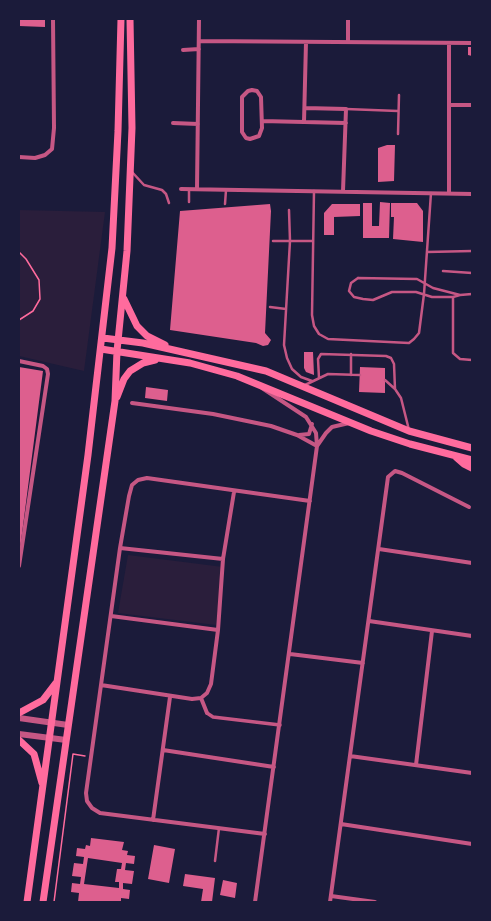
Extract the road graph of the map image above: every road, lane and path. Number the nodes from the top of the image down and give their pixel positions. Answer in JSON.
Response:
{"nodes":[{"id":1,"x":53,"y":19,"type":"edge"},
{"id":2,"x":121,"y":19,"type":"edge"},
{"id":3,"x":130,"y":19,"type":"edge"},
{"id":4,"x":199,"y":19,"type":"edge"},
{"id":5,"x":348,"y":19,"type":"edge"},
{"id":6,"x":199,"y":41,"type":"junction"},
{"id":7,"x":306,"y":42,"type":"junction"},
{"id":8,"x":348,"y":42,"type":"junction"},
{"id":9,"x":449,"y":43,"type":"junction"},
{"id":10,"x":472,"y":43,"type":"edge"},
{"id":11,"x":183,"y":50,"type":"dead end"},
{"id":12,"x":199,"y":50,"type":"junction"},
{"id":13,"x":399,"y":94,"type":"dead end"},
{"id":14,"x":450,"y":105,"type":"junction"},
{"id":15,"x":472,"y":105,"type":"edge"},
{"id":16,"x":305,"y":108,"type":"junction"},
{"id":17,"x":346,"y":109,"type":"junction"},
{"id":18,"x":398,"y":111,"type":"junction"},
{"id":19,"x":262,"y":121,"type":"junction"},
{"id":20,"x":304,"y":122,"type":"junction"},
{"id":21,"x":173,"y":123,"type":"dead end"},
{"id":22,"x":346,"y":123,"type":"junction"},
{"id":23,"x":198,"y":124,"type":"junction"},
{"id":24,"x":398,"y":134,"type":"dead end"},
{"id":25,"x":19,"y":157,"type":"edge"},
{"id":26,"x":130,"y":170,"type":"junction"},
{"id":27,"x":182,"y":189,"type":"dead end"},
{"id":28,"x":197,"y":189,"type":"junction"},
{"id":29,"x":189,"y":190,"type":"junction"},
{"id":30,"x":226,"y":190,"type":"junction"},
{"id":31,"x":314,"y":191,"type":"junction"},
{"id":32,"x":343,"y":191,"type":"junction"},
{"id":33,"x":431,"y":193,"type":"junction"},
{"id":34,"x":449,"y":193,"type":"junction"},
{"id":35,"x":472,"y":194,"type":"edge"},
{"id":36,"x":189,"y":202,"type":"dead end"},
{"id":37,"x":169,"y":203,"type":"dead end"},
{"id":38,"x":225,"y":204,"type":"dead end"},
{"id":39,"x":289,"y":210,"type":"dead end"},
{"id":40,"x":273,"y":241,"type":"dead end"},
{"id":41,"x":290,"y":241,"type":"junction"},
{"id":42,"x":313,"y":241,"type":"junction"},
{"id":43,"x":472,"y":251,"type":"edge"},
{"id":44,"x":19,"y":252,"type":"edge"},
{"id":45,"x":427,"y":252,"type":"junction"},
{"id":46,"x":443,"y":271,"type":"dead end"},
{"id":47,"x":472,"y":273,"type":"edge"},
{"id":48,"x":424,"y":283,"type":"junction"},
{"id":49,"x":424,"y":294,"type":"junction"},
{"id":50,"x":460,"y":294,"type":"junction"},
{"id":51,"x":472,"y":294,"type":"edge"},
{"id":52,"x":124,"y":296,"type":"junction"},
{"id":53,"x":452,"y":297,"type":"junction"},
{"id":54,"x":270,"y":307,"type":"dead end"},
{"id":55,"x":286,"y":309,"type":"junction"},
{"id":56,"x":19,"y":320,"type":"edge"},
{"id":57,"x":102,"y":338,"type":"junction"},
{"id":58,"x":119,"y":340,"type":"junction"},
{"id":59,"x":101,"y":349,"type":"junction"},
{"id":60,"x":176,"y":350,"type":"junction"},
{"id":61,"x":117,"y":351,"type":"junction"},
{"id":62,"x":351,"y":354,"type":"junction"},
{"id":63,"x":161,"y":359,"type":"junction"},
{"id":64,"x":472,"y":360,"type":"edge"},
{"id":65,"x":19,"y":361,"type":"edge"},
{"id":66,"x":351,"y":375,"type":"junction"},
{"id":67,"x":360,"y":375,"type":"dead end"},
{"id":68,"x":319,"y":378,"type":"junction"},
{"id":69,"x":385,"y":380,"type":"dead end"},
{"id":70,"x":312,"y":382,"type":"junction"},
{"id":71,"x":255,"y":383,"type":"junction"},
{"id":72,"x":303,"y":386,"type":"junction"},
{"id":73,"x":395,"y":389,"type":"junction"},
{"id":74,"x":115,"y":401,"type":"junction"},
{"id":75,"x":132,"y":403,"type":"dead end"},
{"id":76,"x":350,"y":422,"type":"junction"},
{"id":77,"x":312,"y":424,"type":"junction"},
{"id":78,"x":410,"y":431,"type":"junction"},
{"id":79,"x":297,"y":435,"type":"junction"},
{"id":80,"x":317,"y":446,"type":"junction"},
{"id":81,"x":472,"y":448,"type":"edge"},
{"id":82,"x":454,"y":455,"type":"junction"},
{"id":83,"x":472,"y":460,"type":"edge"},
{"id":84,"x":472,"y":468,"type":"edge"},
{"id":85,"x":234,"y":492,"type":"junction"},
{"id":86,"x":310,"y":501,"type":"junction"},
{"id":87,"x":469,"y":506,"type":"dead end"},
{"id":88,"x":120,"y":548,"type":"junction"},
{"id":89,"x":379,"y":549,"type":"junction"},
{"id":90,"x":223,"y":560,"type":"junction"},
{"id":91,"x":472,"y":563,"type":"edge"},
{"id":92,"x":19,"y":566,"type":"edge"},
{"id":93,"x":111,"y":616,"type":"junction"},
{"id":94,"x":369,"y":621,"type":"junction"},
{"id":95,"x":218,"y":630,"type":"junction"},
{"id":96,"x":432,"y":631,"type":"junction"},
{"id":97,"x":472,"y":636,"type":"edge"},
{"id":98,"x":290,"y":654,"type":"junction"},
{"id":99,"x":363,"y":663,"type":"junction"},
{"id":100,"x":57,"y":681,"type":"junction"},
{"id":101,"x":101,"y":685,"type":"junction"},
{"id":102,"x":170,"y":696,"type":"junction"},
{"id":103,"x":201,"y":698,"type":"junction"},
{"id":104,"x":19,"y":713,"type":"edge"},
{"id":105,"x":207,"y":713,"type":"joint"},
{"id":106,"x":19,"y":718,"type":"edge"},
{"id":107,"x":52,"y":723,"type":"junction"},
{"id":108,"x":68,"y":725,"type":"junction"},
{"id":109,"x":280,"y":725,"type":"junction"},
{"id":110,"x":19,"y":734,"type":"edge"},
{"id":111,"x":50,"y":738,"type":"junction"},
{"id":112,"x":19,"y":740,"type":"edge"},
{"id":113,"x":66,"y":740,"type":"junction"},
{"id":114,"x":163,"y":750,"type":"junction"},
{"id":115,"x":64,"y":753,"type":"junction"},
{"id":116,"x":73,"y":754,"type":"junction"},
{"id":117,"x":350,"y":756,"type":"junction"},
{"id":118,"x":91,"y":757,"type":"junction"},
{"id":119,"x":416,"y":765,"type":"junction"},
{"id":120,"x":274,"y":767,"type":"junction"},
{"id":121,"x":472,"y":773,"type":"edge"},
{"id":122,"x":43,"y":787,"type":"junction"},
{"id":123,"x":153,"y":820,"type":"junction"},
{"id":124,"x":341,"y":824,"type":"junction"},
{"id":125,"x":220,"y":828,"type":"junction"},
{"id":126,"x":265,"y":834,"type":"junction"},
{"id":127,"x":472,"y":844,"type":"edge"},
{"id":128,"x":215,"y":861,"type":"dead end"},
{"id":129,"x":331,"y":896,"type":"junction"},
{"id":130,"x":27,"y":902,"type":"edge"},
{"id":131,"x":43,"y":902,"type":"edge"},
{"id":132,"x":54,"y":902,"type":"edge"},
{"id":133,"x":255,"y":902,"type":"edge"},
{"id":134,"x":330,"y":902,"type":"edge"},
{"id":135,"x":375,"y":902,"type":"edge"}],
"edges":[{"from":1,"to":25,"type":"street"},
{"from":2,"to":57,"type":"main road"},
{"from":3,"to":26,"type":"main road"},
{"from":4,"to":6,"type":"street"},
{"from":5,"to":8,"type":"street"},
{"from":6,"to":7,"type":"street"},
{"from":6,"to":12,"type":"street"},
{"from":7,"to":8,"type":"street"},
{"from":7,"to":16,"type":"street"},
{"from":8,"to":9,"type":"street"},
{"from":9,"to":10,"type":"street"},
{"from":9,"to":14,"type":"street"},
{"from":11,"to":12,"type":"street"},
{"from":12,"to":23,"type":"street"},
{"from":13,"to":18,"type":"lane"},
{"from":14,"to":15,"type":"street"},
{"from":14,"to":34,"type":"street"},
{"from":16,"to":17,"type":"street"},
{"from":16,"to":20,"type":"street"},
{"from":17,"to":18,"type":"lane"},
{"from":17,"to":22,"type":"street"},
{"from":18,"to":24,"type":"lane"},
{"from":19,"to":19,"type":"street"},
{"from":19,"to":20,"type":"street"},
{"from":20,"to":22,"type":"street"},
{"from":21,"to":23,"type":"street"},
{"from":22,"to":32,"type":"street"},
{"from":23,"to":28,"type":"street"},
{"from":26,"to":37,"type":"lane"},
{"from":26,"to":52,"type":"main road"},
{"from":27,"to":29,"type":"street"},
{"from":28,"to":29,"type":"street"},
{"from":28,"to":30,"type":"street"},
{"from":29,"to":36,"type":"lane"},
{"from":30,"to":31,"type":"street"},
{"from":30,"to":38,"type":"lane"},
{"from":31,"to":32,"type":"street"},
{"from":31,"to":42,"type":"lane"},
{"from":32,"to":33,"type":"street"},
{"from":33,"to":34,"type":"street"},
{"from":33,"to":45,"type":"lane"},
{"from":34,"to":35,"type":"street"},
{"from":39,"to":41,"type":"lane"},
{"from":40,"to":41,"type":"lane"},
{"from":41,"to":42,"type":"lane"},
{"from":41,"to":55,"type":"lane"},
{"from":42,"to":49,"type":"lane"},
{"from":43,"to":45,"type":"lane"},
{"from":44,"to":56,"type":"path"},
{"from":45,"to":48,"type":"lane"},
{"from":46,"to":47,"type":"lane"},
{"from":48,"to":49,"type":"lane"},
{"from":48,"to":49,"type":"lane"},
{"from":48,"to":50,"type":"lane"},
{"from":49,"to":53,"type":"lane"},
{"from":50,"to":51,"type":"lane"},
{"from":50,"to":53,"type":"lane"},
{"from":52,"to":58,"type":"main road"},
{"from":52,"to":60,"type":"main road"},
{"from":53,"to":64,"type":"lane"},
{"from":54,"to":55,"type":"lane"},
{"from":55,"to":70,"type":"lane"},
{"from":57,"to":58,"type":"main road"},
{"from":57,"to":59,"type":"main road"},
{"from":58,"to":60,"type":"main road"},
{"from":58,"to":61,"type":"main road"},
{"from":59,"to":61,"type":"main road"},
{"from":59,"to":100,"type":"main road"},
{"from":60,"to":72,"type":"main road"},
{"from":61,"to":63,"type":"main road"},
{"from":61,"to":74,"type":"main road"},
{"from":62,"to":66,"type":"lane"},
{"from":62,"to":68,"type":"lane"},
{"from":62,"to":73,"type":"lane"},
{"from":63,"to":71,"type":"main road"},
{"from":63,"to":74,"type":"main road"},
{"from":65,"to":92,"type":"street"},
{"from":66,"to":67,"type":"lane"},
{"from":66,"to":68,"type":"lane"},
{"from":68,"to":70,"type":"lane"},
{"from":69,"to":73,"type":"lane"},
{"from":70,"to":72,"type":"lane"},
{"from":71,"to":76,"type":"main road"},
{"from":71,"to":77,"type":"street"},
{"from":72,"to":78,"type":"main road"},
{"from":73,"to":78,"type":"lane"},
{"from":74,"to":108,"type":"main road"},
{"from":75,"to":79,"type":"street"},
{"from":76,"to":80,"type":"street"},
{"from":76,"to":82,"type":"main road"},
{"from":77,"to":79,"type":"street"},
{"from":77,"to":80,"type":"street"},
{"from":78,"to":81,"type":"main road"},
{"from":79,"to":80,"type":"street"},
{"from":80,"to":86,"type":"street"},
{"from":82,"to":83,"type":"main road"},
{"from":82,"to":84,"type":"main road"},
{"from":85,"to":86,"type":"street"},
{"from":85,"to":88,"type":"street"},
{"from":85,"to":90,"type":"street"},
{"from":86,"to":98,"type":"street"},
{"from":87,"to":89,"type":"street"},
{"from":88,"to":90,"type":"street"},
{"from":88,"to":93,"type":"street"},
{"from":89,"to":91,"type":"street"},
{"from":89,"to":94,"type":"street"},
{"from":90,"to":95,"type":"street"},
{"from":93,"to":95,"type":"street"},
{"from":93,"to":101,"type":"street"},
{"from":94,"to":96,"type":"street"},
{"from":94,"to":99,"type":"street"},
{"from":95,"to":103,"type":"street"},
{"from":96,"to":97,"type":"street"},
{"from":96,"to":119,"type":"street"},
{"from":98,"to":99,"type":"street"},
{"from":98,"to":109,"type":"street"},
{"from":99,"to":117,"type":"street"},
{"from":100,"to":104,"type":"main road"},
{"from":100,"to":107,"type":"main road"},
{"from":101,"to":102,"type":"street"},
{"from":101,"to":118,"type":"street"},
{"from":102,"to":103,"type":"street"},
{"from":102,"to":114,"type":"street"},
{"from":103,"to":105,"type":"street"},
{"from":105,"to":109,"type":"street"},
{"from":106,"to":107,"type":"street"},
{"from":107,"to":108,"type":"street"},
{"from":107,"to":111,"type":"main road"},
{"from":108,"to":113,"type":"main road"},
{"from":109,"to":120,"type":"street"},
{"from":110,"to":111,"type":"street"},
{"from":111,"to":113,"type":"street"},
{"from":111,"to":122,"type":"main road"},
{"from":112,"to":122,"type":"main road"},
{"from":113,"to":115,"type":"main road"},
{"from":114,"to":120,"type":"street"},
{"from":114,"to":123,"type":"street"},
{"from":115,"to":116,"type":"path"},
{"from":115,"to":131,"type":"main road"},
{"from":116,"to":118,"type":"path"},
{"from":116,"to":132,"type":"path"},
{"from":117,"to":119,"type":"street"},
{"from":117,"to":124,"type":"street"},
{"from":118,"to":123,"type":"street"},
{"from":119,"to":121,"type":"street"},
{"from":120,"to":126,"type":"street"},
{"from":122,"to":130,"type":"main road"},
{"from":123,"to":125,"type":"street"},
{"from":124,"to":127,"type":"street"},
{"from":124,"to":129,"type":"street"},
{"from":125,"to":126,"type":"street"},
{"from":125,"to":128,"type":"lane"},
{"from":126,"to":133,"type":"street"},
{"from":129,"to":134,"type":"street"},
{"from":129,"to":135,"type":"street"}]}
